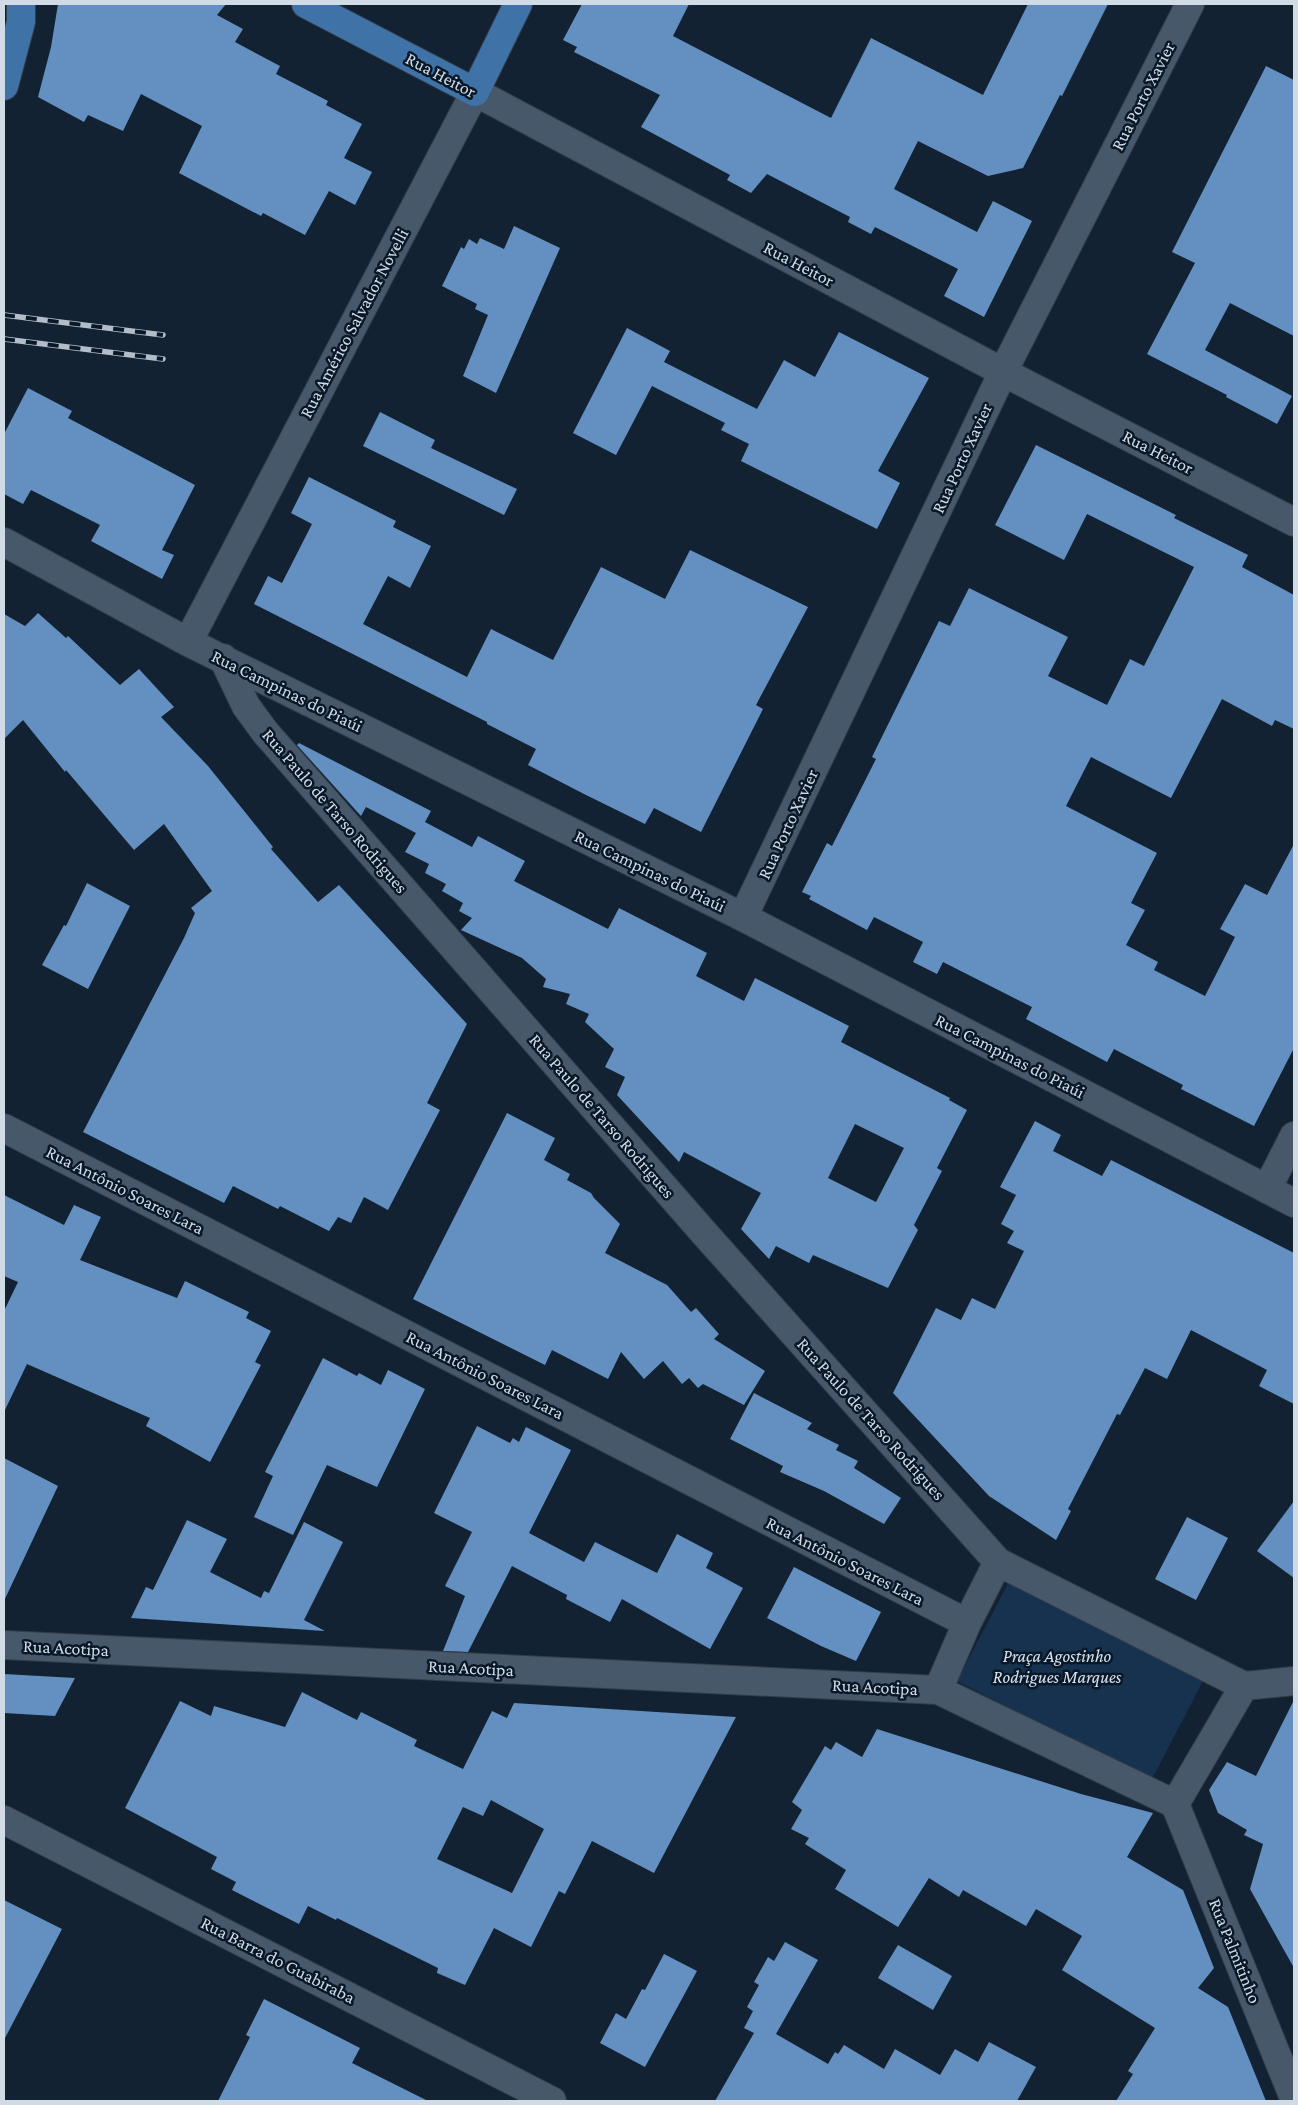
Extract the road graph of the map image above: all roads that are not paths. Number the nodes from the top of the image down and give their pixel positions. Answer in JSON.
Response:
{"nodes":[{"id":1,"x":21,"y":4,"type":"edge"},
{"id":2,"x":306,"y":4,"type":"edge"},
{"id":3,"x":518,"y":4,"type":"edge"},
{"id":4,"x":1190,"y":4,"type":"edge"},
{"id":5,"x":4,"y":86,"type":"edge"},
{"id":6,"x":475,"y":92,"type":"junction"},
{"id":7,"x":1003,"y":372,"type":"junction"},
{"id":8,"x":1294,"y":522,"type":"edge"},
{"id":9,"x":4,"y":542,"type":"edge"},
{"id":10,"x":188,"y":642,"type":"junction"},
{"id":11,"x":223,"y":658,"type":"junction"},
{"id":12,"x":744,"y":917,"type":"junction"},
{"id":13,"x":4,"y":1128,"type":"edge"},
{"id":14,"x":1294,"y":1136,"type":"edge"},
{"id":15,"x":1267,"y":1189,"type":"junction"},
{"id":16,"x":1294,"y":1203,"type":"edge"},
{"id":17,"x":998,"y":1562,"type":"junction"},
{"id":18,"x":967,"y":1623,"type":"junction"},
{"id":19,"x":4,"y":1645,"type":"edge"},
{"id":20,"x":1294,"y":1681,"type":"edge"},
{"id":21,"x":1244,"y":1686,"type":"junction"},
{"id":22,"x":938,"y":1690,"type":"junction"},
{"id":23,"x":1175,"y":1804,"type":"junction"},
{"id":24,"x":4,"y":1820,"type":"edge"},
{"id":25,"x":1294,"y":2098,"type":"edge"},
{"id":26,"x":552,"y":2101,"type":"edge"}],
"edges":[{"from":1,"to":5,"type":"main road"},
{"from":2,"to":6,"type":"main road","name":"Rua Heitor"},
{"from":3,"to":6,"type":"main road","name":"Rua Américo Salvador Novelli"},
{"from":4,"to":7,"type":"street","name":"Rua Porto Xavier"},
{"from":6,"to":7,"type":"street","name":"Rua Heitor"},
{"from":6,"to":10,"type":"street","name":"Rua Américo Salvador Novelli"},
{"from":7,"to":8,"type":"street","name":"Rua Heitor"},
{"from":7,"to":12,"type":"street","name":"Rua Porto Xavier"},
{"from":9,"to":10,"type":"street","name":"Rua Campinas do Piaúi"},
{"from":10,"to":11,"type":"street","name":"Rua Campinas do Piaúi"},
{"from":11,"to":12,"type":"street","name":"Rua Campinas do Piaúi"},
{"from":11,"to":17,"type":"street","name":"Rua Paulo de Tarso Rodrigues"},
{"from":12,"to":15,"type":"street","name":"Rua Campinas do Piaúi"},
{"from":13,"to":18,"type":"street","name":"Rua Antônio Soares Lara"},
{"from":14,"to":15,"type":"street"},
{"from":15,"to":16,"type":"street","name":"Rua Campinas do Piaúi"},
{"from":17,"to":18,"type":"street"},
{"from":17,"to":21,"type":"street"},
{"from":18,"to":22,"type":"street"},
{"from":19,"to":22,"type":"street","name":"Rua Acotipa"},
{"from":20,"to":21,"type":"street"},
{"from":21,"to":23,"type":"street"},
{"from":22,"to":23,"type":"street"},
{"from":23,"to":25,"type":"street","name":"Rua Palmitinho"},
{"from":24,"to":26,"type":"street","name":"Rua Barra do Guabiraba"}]}
